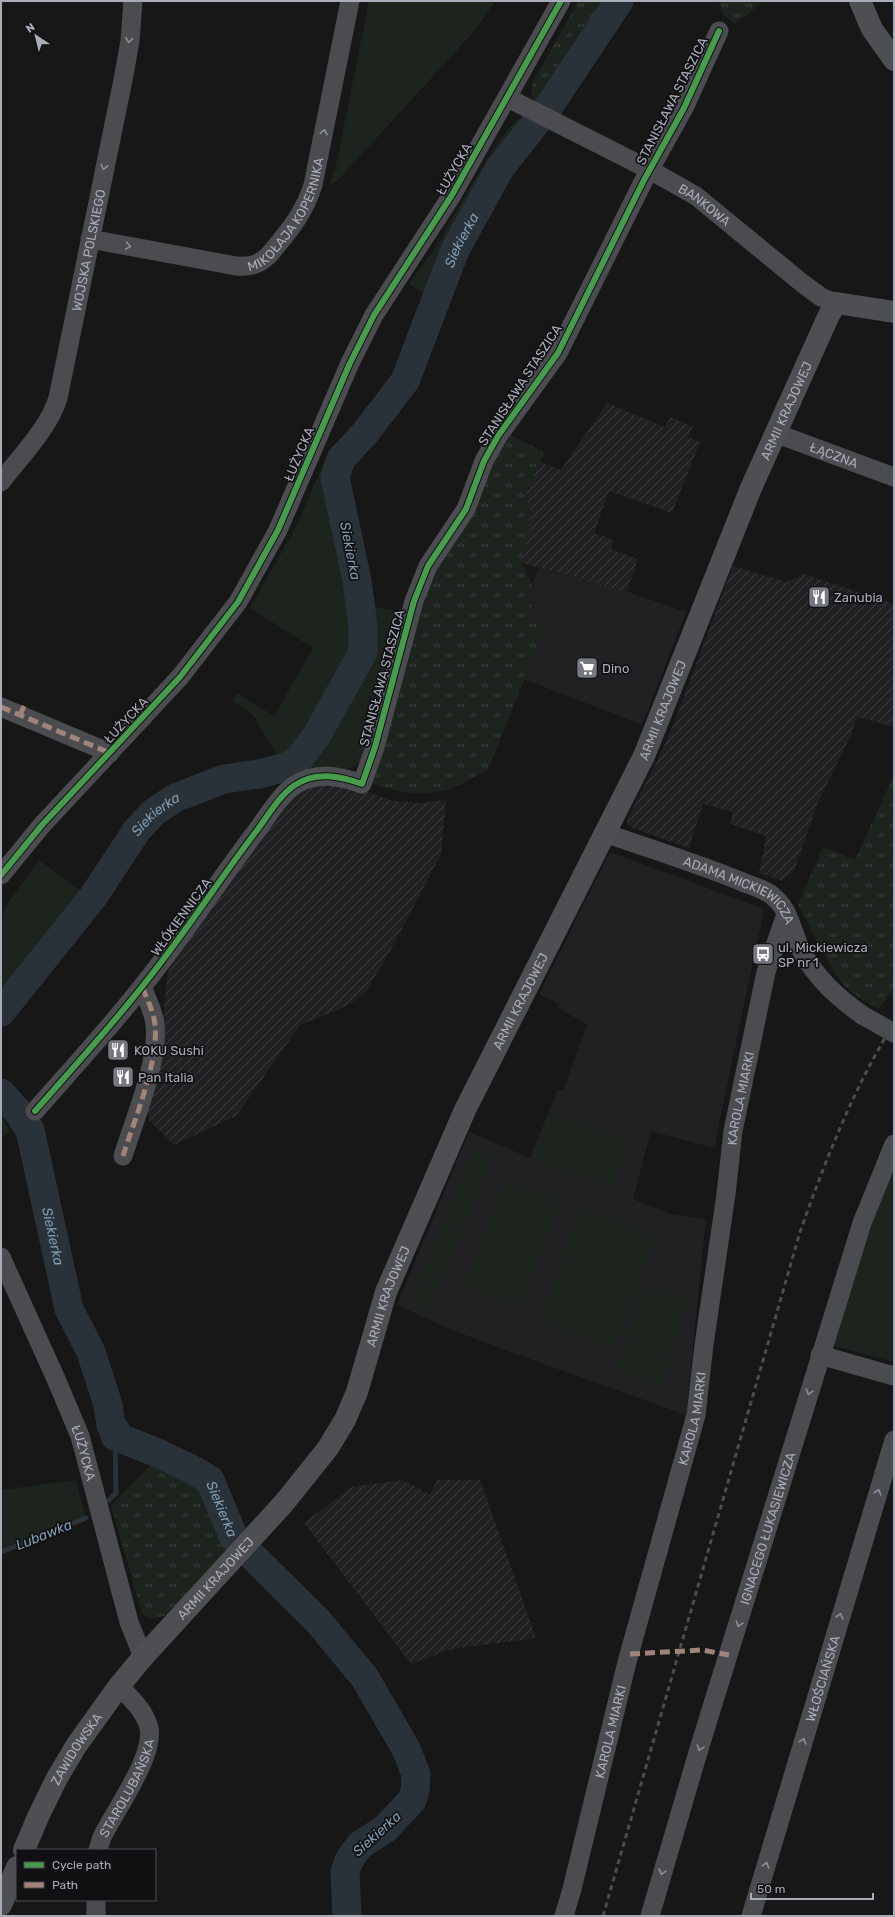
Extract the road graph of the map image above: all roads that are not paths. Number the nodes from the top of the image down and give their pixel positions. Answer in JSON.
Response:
{"nodes":[{"id":1,"x":133,"y":1,"type":"edge"},
{"id":2,"x":350,"y":1,"type":"edge"},
{"id":3,"x":561,"y":1,"type":"edge"},
{"id":4,"x":860,"y":1,"type":"edge"},
{"id":5,"x":719,"y":31,"type":"dead end"},
{"id":6,"x":894,"y":60,"type":"edge"},
{"id":7,"x":508,"y":98,"type":"junction"},
{"id":8,"x":650,"y":170,"type":"junction"},
{"id":9,"x":90,"y":239,"type":"junction"},
{"id":10,"x":836,"y":303,"type":"junction"},
{"id":11,"x":894,"y":312,"type":"edge"},
{"id":12,"x":775,"y":433,"type":"junction"},
{"id":13,"x":894,"y":477,"type":"edge"},
{"id":14,"x":1,"y":482,"type":"edge"},
{"id":15,"x":1,"y":708,"type":"edge"},
{"id":16,"x":110,"y":753,"type":"junction"},
{"id":17,"x":362,"y":784,"type":"joint"},
{"id":18,"x":605,"y":834,"type":"junction"},
{"id":19,"x":1,"y":875,"type":"edge"},
{"id":20,"x":786,"y":914,"type":"junction"},
{"id":21,"x":142,"y":987,"type":"junction"},
{"id":22,"x":894,"y":1033,"type":"edge"},
{"id":23,"x":35,"y":1111,"type":"dead end"},
{"id":24,"x":894,"y":1144,"type":"edge"},
{"id":25,"x":123,"y":1156,"type":"dead end"},
{"id":26,"x":1,"y":1257,"type":"edge"},
{"id":27,"x":820,"y":1355,"type":"junction"},
{"id":28,"x":894,"y":1376,"type":"edge"},
{"id":29,"x":894,"y":1440,"type":"edge"},
{"id":30,"x":143,"y":1657,"type":"junction"},
{"id":31,"x":119,"y":1686,"type":"junction"},
{"id":32,"x":24,"y":1849,"type":"edge"},
{"id":33,"x":98,"y":1849,"type":"edge"},
{"id":34,"x":16,"y":1869,"type":"edge"},
{"id":35,"x":96,"y":1901,"type":"edge"},
{"id":36,"x":1,"y":1905,"type":"edge"},
{"id":37,"x":96,"y":1916,"type":"edge"},
{"id":38,"x":564,"y":1916,"type":"edge"},
{"id":39,"x":650,"y":1916,"type":"edge"},
{"id":40,"x":751,"y":1916,"type":"edge"}],
"edges":[{"from":1,"to":9,"type":"street","name":"WOJSKA POLSKIEGO","one_way":true},
{"from":9,"to":2,"type":"street","name":"MIKOŁAJA KOPERNIKA","one_way":true},
{"from":3,"to":7,"type":"street","name":"ŁUŻYCKA"},
{"from":4,"to":6,"type":"main road"},
{"from":5,"to":8,"type":"street","name":"STANISŁAWA STASZICA"},
{"from":7,"to":8,"type":"street","name":"BANKOWA"},
{"from":7,"to":16,"type":"street","name":"ŁUŻYCKA"},
{"from":8,"to":10,"type":"street","name":"BANKOWA"},
{"from":8,"to":17,"type":"street","name":"STANISŁAWA STASZICA"},
{"from":9,"to":14,"type":"street","name":"WOJSKA POLSKIEGO"},
{"from":10,"to":11,"type":"main road","name":"BANKOWA"},
{"from":10,"to":12,"type":"main road","name":"ARMII KRAJOWEJ"},
{"from":12,"to":13,"type":"street","name":"ŁĄCZNA"},
{"from":12,"to":18,"type":"main road","name":"ARMII KRAJOWEJ"},
{"from":15,"to":16,"type":"street"},
{"from":16,"to":19,"type":"street","name":"ŁUŻYCKA"},
{"from":17,"to":21,"type":"street","name":"WŁÓKIENNICZA"},
{"from":18,"to":20,"type":"street","name":"ADAMA MICKIEWICZA"},
{"from":18,"to":30,"type":"main road","name":"ARMII KRAJOWEJ"},
{"from":20,"to":22,"type":"street","name":"ADAMA MICKIEWICZA","bridge":true},
{"from":20,"to":38,"type":"street","name":"KAROLA MIARKI"},
{"from":21,"to":23,"type":"street","name":"WŁÓKIENNICZA"},
{"from":21,"to":25,"type":"street"},
{"from":24,"to":27,"type":"street","name":"IGNACEGO ŁUKASIEWICZA"},
{"from":26,"to":30,"type":"street","name":"ŁUŻYCKA"},
{"from":27,"to":28,"type":"street"},
{"from":27,"to":39,"type":"street","name":"IGNACEGO ŁUKASIEWICZA","one_way":true},
{"from":40,"to":29,"type":"street","name":"WŁOŚCIAŃSKA","one_way":true},
{"from":30,"to":31,"type":"main road","name":"ZAWIDOWSKA"},
{"from":31,"to":32,"type":"main road","name":"ZAWIDOWSKA"},
{"from":31,"to":33,"type":"street","name":"STAROLUBAŃSKA"},
{"from":34,"to":36,"type":"main road"},
{"from":35,"to":37,"type":"street"}]}
